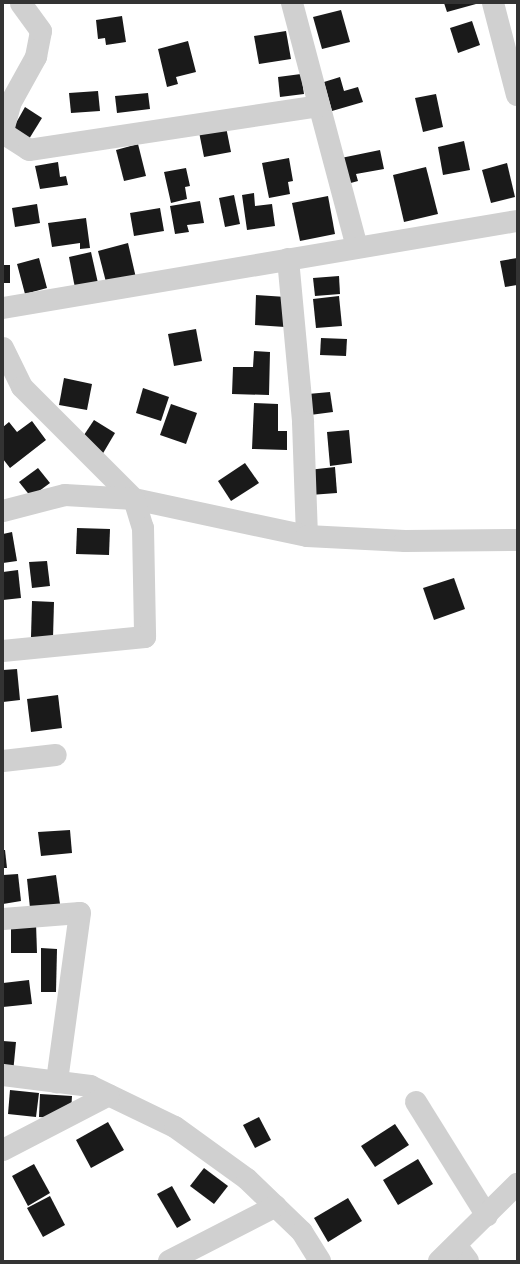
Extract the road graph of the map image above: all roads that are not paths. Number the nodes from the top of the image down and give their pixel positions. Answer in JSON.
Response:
{"nodes":[{"id":1,"x":21,"y":3,"type":"edge"},
{"id":2,"x":292,"y":3,"type":"edge"},
{"id":3,"x":493,"y":3,"type":"edge"},
{"id":4,"x":517,"y":95,"type":"edge"},
{"id":5,"x":319,"y":106,"type":"junction"},
{"id":6,"x":3,"y":132,"type":"edge"},
{"id":7,"x":517,"y":221,"type":"edge"},
{"id":8,"x":357,"y":248,"type":"junction"},
{"id":9,"x":288,"y":259,"type":"junction"},
{"id":10,"x":3,"y":308,"type":"edge"},
{"id":11,"x":3,"y":348,"type":"edge"},
{"id":12,"x":134,"y":499,"type":"junction"},
{"id":13,"x":3,"y":511,"type":"edge"},
{"id":14,"x":307,"y":536,"type":"junction"},
{"id":15,"x":517,"y":540,"type":"edge"},
{"id":16,"x":3,"y":651,"type":"edge"},
{"id":17,"x":56,"y":755,"type":"dead end"},
{"id":18,"x":3,"y":761,"type":"edge"},
{"id":19,"x":3,"y":919,"type":"edge"},
{"id":20,"x":3,"y":1075,"type":"edge"},
{"id":21,"x":57,"y":1082,"type":"junction"},
{"id":22,"x":109,"y":1095,"type":"junction"},
{"id":23,"x":416,"y":1102,"type":"dead end"},
{"id":24,"x":3,"y":1150,"type":"edge"},
{"id":25,"x":517,"y":1184,"type":"edge"},
{"id":26,"x":276,"y":1206,"type":"junction"},
{"id":27,"x":487,"y":1216,"type":"junction"},
{"id":28,"x":462,"y":1253,"type":"edge"},
{"id":29,"x":169,"y":1261,"type":"edge"},
{"id":30,"x":320,"y":1261,"type":"edge"},
{"id":31,"x":439,"y":1261,"type":"edge"}],
"edges":[{"from":1,"to":6,"type":"street"},
{"from":2,"to":5,"type":"street"},
{"from":3,"to":4,"type":"street"},
{"from":5,"to":6,"type":"street"},
{"from":5,"to":8,"type":"street"},
{"from":7,"to":8,"type":"street"},
{"from":8,"to":9,"type":"street"},
{"from":9,"to":10,"type":"street"},
{"from":9,"to":14,"type":"street"},
{"from":11,"to":12,"type":"street"},
{"from":12,"to":13,"type":"street"},
{"from":12,"to":14,"type":"street"},
{"from":12,"to":16,"type":"street"},
{"from":14,"to":15,"type":"street"},
{"from":17,"to":18,"type":"street"},
{"from":19,"to":21,"type":"street"},
{"from":20,"to":21,"type":"street"},
{"from":21,"to":22,"type":"street"},
{"from":22,"to":24,"type":"street"},
{"from":22,"to":26,"type":"street"},
{"from":23,"to":27,"type":"street"},
{"from":25,"to":27,"type":"street"},
{"from":26,"to":29,"type":"street"},
{"from":26,"to":30,"type":"street"},
{"from":27,"to":28,"type":"street"},
{"from":28,"to":31,"type":"street"}]}
